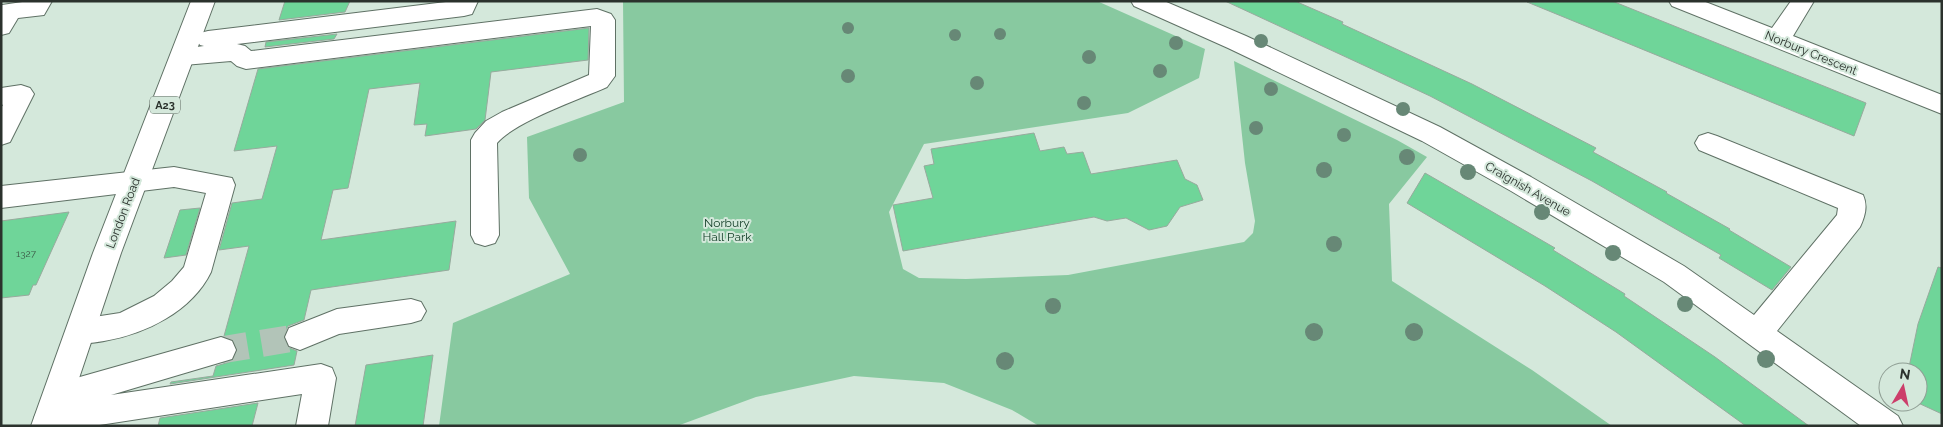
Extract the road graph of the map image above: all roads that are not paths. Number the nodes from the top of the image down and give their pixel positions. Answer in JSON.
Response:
{"nodes":[{"id":1,"x":40,"y":1,"type":"edge"},
{"id":2,"x":203,"y":1,"type":"edge"},
{"id":3,"x":466,"y":1,"type":"edge"},
{"id":4,"x":1142,"y":1,"type":"edge"},
{"id":5,"x":1680,"y":1,"type":"edge"},
{"id":6,"x":1803,"y":1,"type":"edge"},
{"id":7,"x":1,"y":28,"type":"edge"},
{"id":8,"x":1779,"y":40,"type":"junction"},
{"id":9,"x":186,"y":49,"type":"junction"},
{"id":10,"x":5,"y":96,"type":"dead end"},
{"id":11,"x":1942,"y":105,"type":"edge"},
{"id":12,"x":1,"y":135,"type":"edge"},
{"id":13,"x":1708,"y":143,"type":"dead end"},
{"id":14,"x":136,"y":180,"type":"junction"},
{"id":15,"x":1,"y":197,"type":"edge"},
{"id":16,"x":486,"y":235,"type":"dead end"},
{"id":17,"x":411,"y":311,"type":"dead end"},
{"id":18,"x":80,"y":332,"type":"junction"},
{"id":19,"x":1757,"y":333,"type":"junction"},
{"id":20,"x":300,"y":337,"type":"tunnel mouth"},
{"id":21,"x":221,"y":350,"type":"tunnel mouth"},
{"id":22,"x":52,"y":413,"type":"edge"},
{"id":23,"x":312,"y":426,"type":"edge"},
{"id":24,"x":1887,"y":426,"type":"edge"}],
"edges":[{"from":1,"to":7,"type":"main road"},
{"from":2,"to":9,"type":"main road","name":"London Road","number":"A23"},
{"from":3,"to":9,"type":"main road"},
{"from":4,"to":19,"type":"main road","name":"Craignish Avenue"},
{"from":5,"to":8,"type":"main road","name":"Norbury Crescent"},
{"from":6,"to":8,"type":"main road"},
{"from":8,"to":11,"type":"main road","name":"Norbury Crescent"},
{"from":9,"to":14,"type":"main road","name":"London Road","number":"A23"},
{"from":9,"to":16,"type":"main road"},
{"from":10,"to":12,"type":"main road"},
{"from":13,"to":19,"type":"main road"},
{"from":14,"to":15,"type":"main road"},
{"from":14,"to":18,"type":"main road","name":"London Road","number":"A23"},
{"from":14,"to":18,"type":"main road"},
{"from":17,"to":20,"type":"main road"},
{"from":18,"to":22,"type":"main road","name":"London Road","number":"A23"},
{"from":19,"to":24,"type":"main road","name":"Craignish Avenue"},
{"from":21,"to":22,"type":"main road"},
{"from":22,"to":23,"type":"main road"}]}
